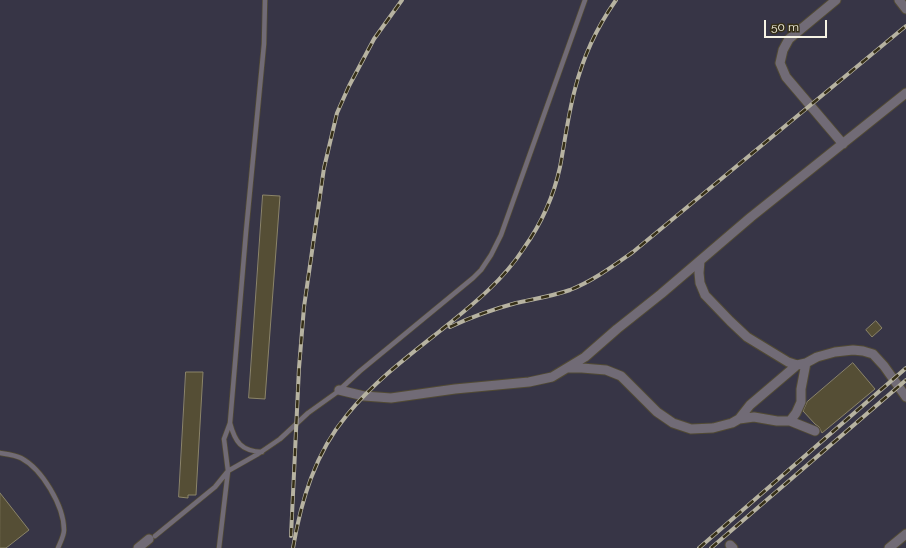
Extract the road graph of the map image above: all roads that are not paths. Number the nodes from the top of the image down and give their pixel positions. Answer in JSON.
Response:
{"nodes":[{"id":1,"x":265,"y":0,"type":"edge"},
{"id":2,"x":585,"y":0,"type":"edge"},
{"id":3,"x":836,"y":0,"type":"edge"},
{"id":4,"x":899,"y":0,"type":"edge"},
{"id":5,"x":906,"y":9,"type":"edge"},
{"id":6,"x":906,"y":93,"type":"edge"},
{"id":7,"x":843,"y":144,"type":"junction"},
{"id":8,"x":700,"y":261,"type":"junction"},
{"id":9,"x":802,"y":364,"type":"junction"},
{"id":10,"x":568,"y":368,"type":"junction"},
{"id":11,"x":339,"y":390,"type":"junction"},
{"id":12,"x":906,"y":397,"type":"edge"},
{"id":13,"x":739,"y":419,"type":"junction"},
{"id":14,"x":790,"y":421,"type":"junction"},
{"id":15,"x":230,"y":423,"type":"junction"},
{"id":16,"x":815,"y":431,"type":"dead end"},
{"id":17,"x":262,"y":452,"type":"junction"},
{"id":18,"x":0,"y":453,"type":"edge"},
{"id":19,"x":228,"y":471,"type":"junction"},
{"id":20,"x":906,"y":534,"type":"edge"},
{"id":21,"x":152,"y":538,"type":"joint"},
{"id":22,"x":58,"y":548,"type":"edge"},
{"id":23,"x":138,"y":548,"type":"edge"},
{"id":24,"x":219,"y":548,"type":"edge"},
{"id":25,"x":889,"y":548,"type":"edge"}],
"edges":[{"from":1,"to":15,"type":"lane"},
{"from":2,"to":11,"type":"lane"},
{"from":3,"to":7,"type":"street"},
{"from":4,"to":5,"type":"street"},
{"from":6,"to":7,"type":"street"},
{"from":7,"to":8,"type":"street"},
{"from":8,"to":9,"type":"street"},
{"from":8,"to":10,"type":"street"},
{"from":9,"to":12,"type":"street"},
{"from":9,"to":13,"type":"street"},
{"from":9,"to":14,"type":"street"},
{"from":10,"to":11,"type":"street"},
{"from":10,"to":13,"type":"street"},
{"from":11,"to":17,"type":"lane"},
{"from":13,"to":14,"type":"street"},
{"from":14,"to":16,"type":"street"},
{"from":15,"to":17,"type":"lane"},
{"from":15,"to":19,"type":"lane"},
{"from":17,"to":19,"type":"lane"},
{"from":18,"to":22,"type":"lane"},
{"from":19,"to":21,"type":"lane"},
{"from":19,"to":24,"type":"lane"},
{"from":20,"to":25,"type":"street"},
{"from":21,"to":23,"type":"street"}]}
